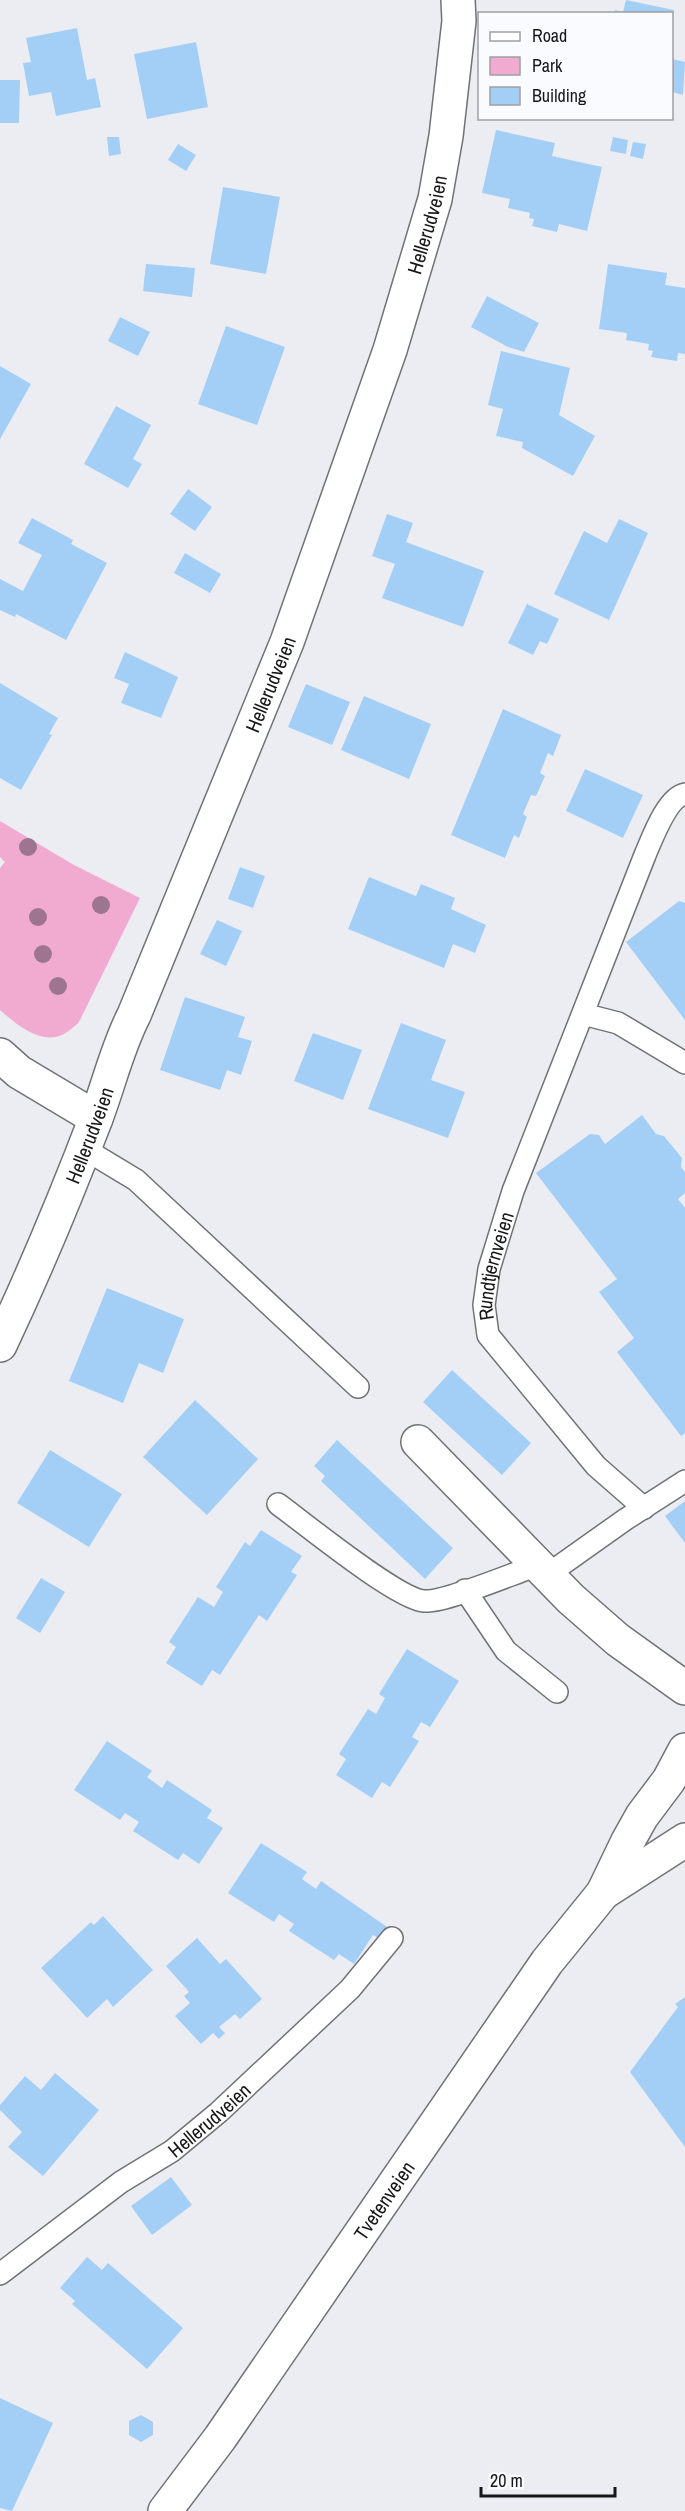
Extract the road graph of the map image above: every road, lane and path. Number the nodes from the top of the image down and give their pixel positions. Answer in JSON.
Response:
{"nodes":[{"id":1,"x":458,"y":0,"type":"edge"},
{"id":2,"x":685,"y":794,"type":"edge"},
{"id":3,"x":584,"y":1014,"type":"junction"},
{"id":4,"x":0,"y":1055,"type":"edge"},
{"id":5,"x":685,"y":1063,"type":"edge"},
{"id":6,"x":89,"y":1133,"type":"junction"},
{"id":7,"x":0,"y":1345,"type":"edge"},
{"id":8,"x":358,"y":1387,"type":"dead end"},
{"id":9,"x":418,"y":1442,"type":"dead end"},
{"id":10,"x":685,"y":1481,"type":"edge"},
{"id":11,"x":278,"y":1504,"type":"dead end"},
{"id":12,"x":644,"y":1508,"type":"junction"},
{"id":13,"x":542,"y":1570,"type":"junction"},
{"id":14,"x":465,"y":1590,"type":"junction"},
{"id":15,"x":685,"y":1688,"type":"edge"},
{"id":16,"x":557,"y":1692,"type":"dead end"},
{"id":17,"x":685,"y":1750,"type":"edge"},
{"id":18,"x":685,"y":1840,"type":"edge"},
{"id":19,"x":603,"y":1893,"type":"junction"},
{"id":20,"x":392,"y":1938,"type":"dead end"},
{"id":21,"x":0,"y":2274,"type":"edge"},
{"id":22,"x":165,"y":2511,"type":"edge"}],
"edges":[{"from":1,"to":6,"type":"street","name":"Hellerudveien"},
{"from":2,"to":3,"type":"lane","name":"Rundtjernveien"},
{"from":3,"to":5,"type":"lane"},
{"from":3,"to":12,"type":"lane","name":"Rundtjernveien"},
{"from":4,"to":6,"type":"street"},
{"from":6,"to":7,"type":"street","name":"Hellerudveien"},
{"from":6,"to":8,"type":"lane"},
{"from":9,"to":13,"type":"street"},
{"from":10,"to":12,"type":"lane"},
{"from":11,"to":14,"type":"lane"},
{"from":12,"to":13,"type":"lane"},
{"from":13,"to":14,"type":"lane"},
{"from":13,"to":15,"type":"street"},
{"from":14,"to":16,"type":"lane"},
{"from":17,"to":19,"type":"street","name":"Tvetenveien"},
{"from":18,"to":19,"type":"street","name":"Tvetenveien"},
{"from":19,"to":22,"type":"street","name":"Tvetenveien"},
{"from":20,"to":21,"type":"lane","name":"Hellerudveien"}]}
